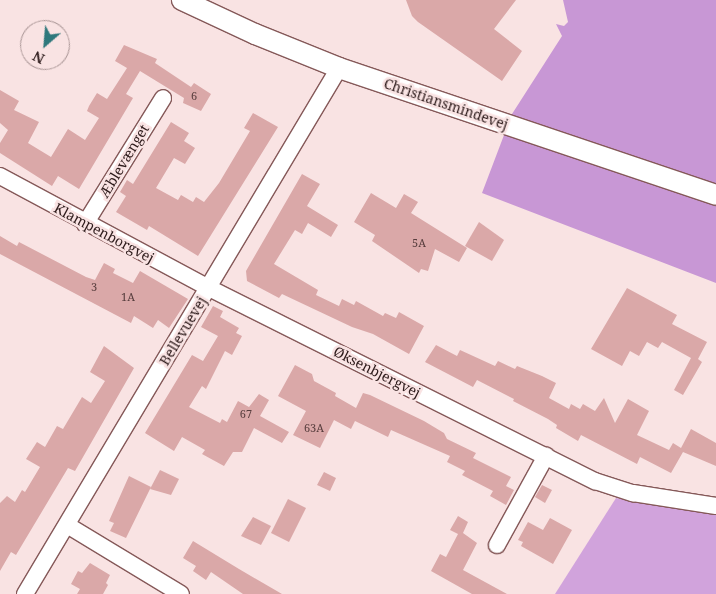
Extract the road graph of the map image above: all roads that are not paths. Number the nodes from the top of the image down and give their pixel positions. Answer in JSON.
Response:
{"nodes":[{"id":1,"x":182,"y":0,"type":"edge"},
{"id":2,"x":339,"y":68,"type":"junction"},
{"id":3,"x":163,"y":98,"type":"dead end"},
{"id":4,"x":0,"y":176,"type":"edge"},
{"id":5,"x":716,"y":195,"type":"edge"},
{"id":6,"x":85,"y":224,"type":"junction"},
{"id":7,"x":209,"y":288,"type":"junction"},
{"id":8,"x":546,"y":456,"type":"junction"},
{"id":9,"x":716,"y":506,"type":"edge"},
{"id":10,"x":67,"y":525,"type":"junction"},
{"id":11,"x":497,"y":545,"type":"dead end"},
{"id":12,"x":25,"y":594,"type":"edge"},
{"id":13,"x":181,"y":594,"type":"edge"}],
"edges":[{"from":1,"to":2,"type":"street","name":"Christiansmindevej"},
{"from":2,"to":5,"type":"street","name":"Christiansmindevej"},
{"from":2,"to":7,"type":"street","name":"Bellevuevej"},
{"from":3,"to":6,"type":"street","name":"Æblevænget"},
{"from":4,"to":6,"type":"street","name":"Klampenborgvej"},
{"from":6,"to":7,"type":"street","name":"Klampenborgvej"},
{"from":7,"to":8,"type":"street","name":"Øksenbjergvej"},
{"from":7,"to":10,"type":"street","name":"Bellevuevej"},
{"from":8,"to":9,"type":"street","name":"Øksenbjergvej"},
{"from":8,"to":11,"type":"street"},
{"from":10,"to":12,"type":"street","name":"Bellevuevej"},
{"from":10,"to":13,"type":"street"}]}
